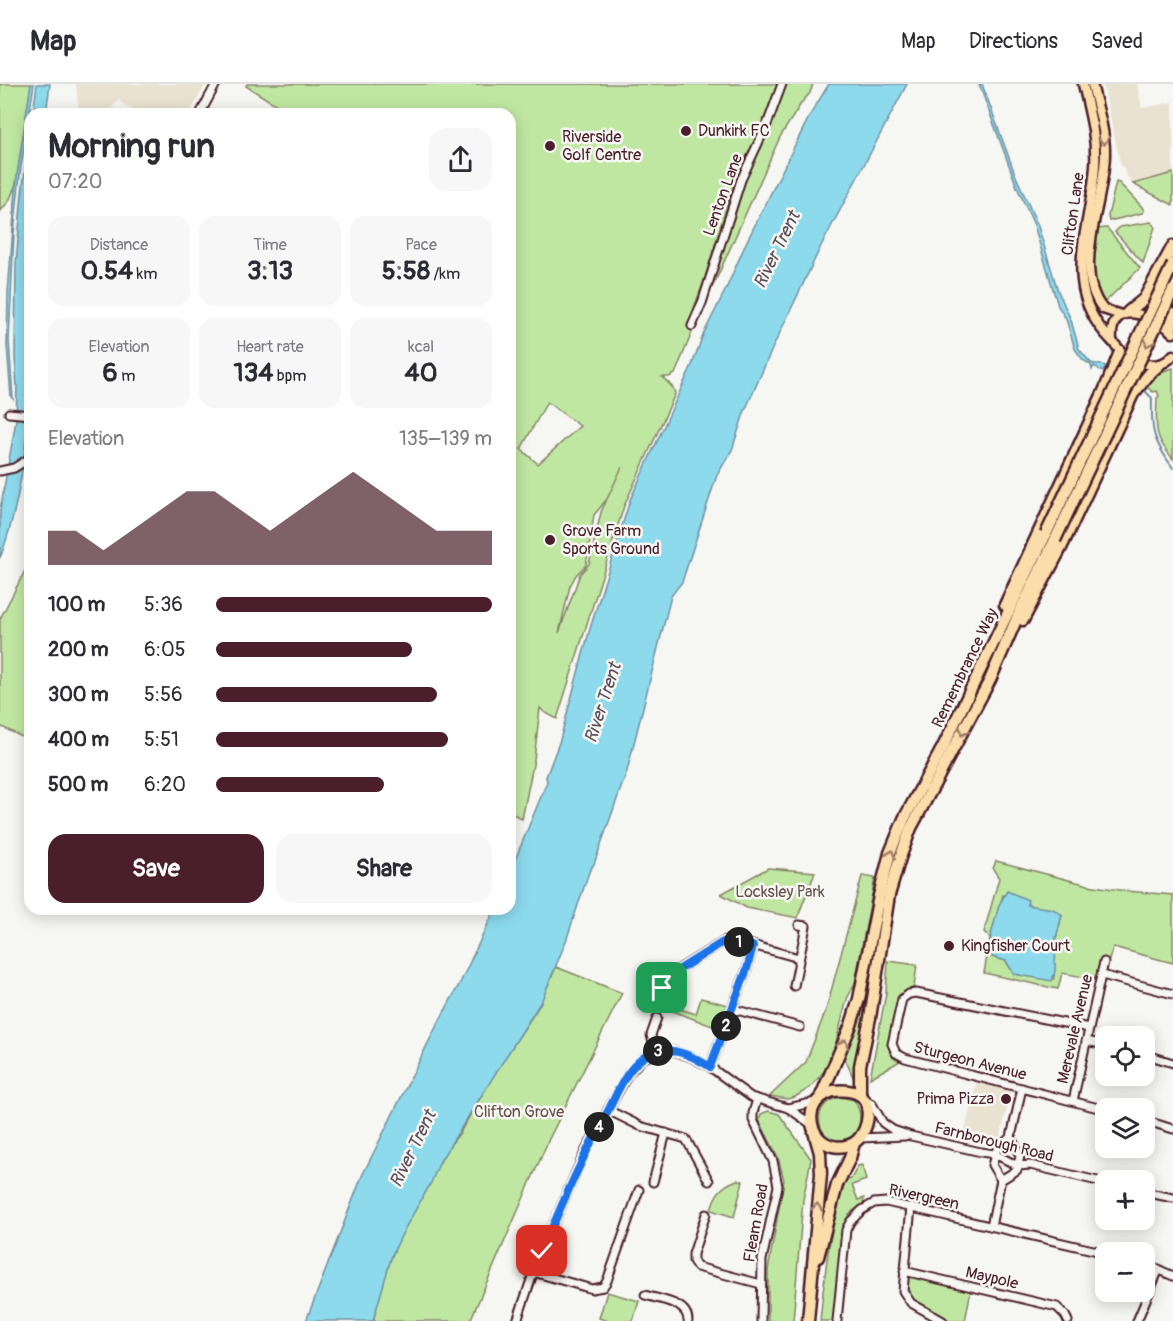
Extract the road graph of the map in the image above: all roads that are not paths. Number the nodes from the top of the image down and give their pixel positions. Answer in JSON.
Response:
{"nodes":[{"id":1,"x":216,"y":84,"type":"edge"},
{"id":2,"x":782,"y":84,"type":"edge"},
{"id":3,"x":1083,"y":84,"type":"edge"},
{"id":4,"x":1092,"y":84,"type":"edge"},
{"id":5,"x":203,"y":108,"type":"edge"},
{"id":6,"x":1173,"y":246,"type":"edge"},
{"id":7,"x":1173,"y":264,"type":"edge"},
{"id":8,"x":1173,"y":290,"type":"edge"},
{"id":9,"x":1173,"y":312,"type":"edge"},
{"id":10,"x":1125,"y":314,"type":"junction"},
{"id":11,"x":694,"y":322,"type":"dead end"},
{"id":12,"x":1172,"y":332,"type":"edge"},
{"id":13,"x":1112,"y":341,"type":"junction"},
{"id":14,"x":1120,"y":352,"type":"junction"},
{"id":15,"x":1173,"y":355,"type":"edge"},
{"id":16,"x":1160,"y":365,"type":"junction"},
{"id":17,"x":9,"y":413,"type":"dead end"},
{"id":18,"x":24,"y":414,"type":"edge"},
{"id":19,"x":24,"y":462,"type":"edge"},
{"id":20,"x":0,"y":471,"type":"edge"},
{"id":21,"x":1051,"y":537,"type":"junction"},
{"id":22,"x":980,"y":672,"type":"junction"},
{"id":23,"x":990,"y":680,"type":"junction"},
{"id":24,"x":799,"y":925,"type":"dead end"},
{"id":25,"x":753,"y":946,"type":"junction"},
{"id":26,"x":799,"y":958,"type":"junction"},
{"id":27,"x":1104,"y":962,"type":"dead end"},
{"id":28,"x":788,"y":975,"type":"dead end"},
{"id":29,"x":1102,"y":975,"type":"junction"},
{"id":30,"x":796,"y":976,"type":"junction"},
{"id":31,"x":794,"y":986,"type":"dead end"},
{"id":32,"x":1173,"y":994,"type":"edge"},
{"id":33,"x":667,"y":999,"type":"dead end"},
{"id":34,"x":733,"y":1009,"type":"junction"},
{"id":35,"x":657,"y":1023,"type":"dead end"},
{"id":36,"x":795,"y":1028,"type":"dead end"},
{"id":37,"x":1089,"y":1028,"type":"junction"},
{"id":38,"x":1086,"y":1041,"type":"junction"},
{"id":39,"x":1095,"y":1043,"type":"edge"},
{"id":40,"x":655,"y":1052,"type":"junction"},
{"id":41,"x":1155,"y":1057,"type":"edge"},
{"id":42,"x":1173,"y":1063,"type":"edge"},
{"id":43,"x":710,"y":1067,"type":"junction"},
{"id":44,"x":1022,"y":1088,"type":"junction"},
{"id":45,"x":862,"y":1098,"type":"junction"},
{"id":46,"x":757,"y":1099,"type":"junction"},
{"id":47,"x":818,"y":1099,"type":"junction"},
{"id":48,"x":1073,"y":1101,"type":"junction"},
{"id":49,"x":1095,"y":1107,"type":"edge"},
{"id":50,"x":788,"y":1108,"type":"junction"},
{"id":51,"x":608,"y":1110,"type":"junction"},
{"id":52,"x":1155,"y":1123,"type":"edge"},
{"id":53,"x":813,"y":1128,"type":"junction"},
{"id":54,"x":1173,"y":1129,"type":"edge"},
{"id":55,"x":666,"y":1133,"type":"junction"},
{"id":56,"x":911,"y":1136,"type":"junction"},
{"id":57,"x":1011,"y":1137,"type":"junction"},
{"id":58,"x":858,"y":1141,"type":"junction"},
{"id":59,"x":995,"y":1154,"type":"junction"},
{"id":60,"x":1018,"y":1166,"type":"junction"},
{"id":61,"x":703,"y":1169,"type":"junction"},
{"id":62,"x":695,"y":1173,"type":"dead end"},
{"id":63,"x":1001,"y":1180,"type":"junction"},
{"id":64,"x":1095,"y":1180,"type":"edge"},
{"id":65,"x":709,"y":1181,"type":"dead end"},
{"id":66,"x":653,"y":1182,"type":"dead end"},
{"id":67,"x":639,"y":1190,"type":"dead end"},
{"id":68,"x":1155,"y":1194,"type":"edge"},
{"id":69,"x":1173,"y":1198,"type":"edge"},
{"id":70,"x":910,"y":1208,"type":"junction"},
{"id":71,"x":702,"y":1218,"type":"dead end"},
{"id":72,"x":991,"y":1226,"type":"junction"},
{"id":73,"x":1095,"y":1250,"type":"edge"},
{"id":74,"x":1155,"y":1267,"type":"edge"},
{"id":75,"x":1159,"y":1269,"type":"junction"},
{"id":76,"x":904,"y":1271,"type":"junction"},
{"id":77,"x":533,"y":1272,"type":"junction"},
{"id":78,"x":1173,"y":1276,"type":"edge"},
{"id":79,"x":760,"y":1284,"type":"junction"},
{"id":80,"x":811,"y":1287,"type":"junction"},
{"id":81,"x":650,"y":1295,"type":"dead end"},
{"id":82,"x":517,"y":1321,"type":"edge"},
{"id":83,"x":688,"y":1321,"type":"edge"},
{"id":84,"x":761,"y":1321,"type":"edge"},
{"id":85,"x":808,"y":1321,"type":"edge"},
{"id":86,"x":837,"y":1321,"type":"edge"},
{"id":87,"x":943,"y":1321,"type":"edge"},
{"id":88,"x":1068,"y":1321,"type":"edge"},
{"id":89,"x":1137,"y":1321,"type":"edge"}],
"edges":[{"from":1,"to":5,"type":"street"},
{"from":2,"to":11,"type":"street","name":"Lenton Lane"},
{"from":3,"to":13,"type":"main road","name":"Clifton Lane"},
{"from":4,"to":10,"type":"main road","name":"Clifton Lane","one_way":true},
{"from":6,"to":10,"type":"highway"},
{"from":7,"to":21,"type":"highway","name":"Remembrance Way","bridge":true},
{"from":8,"to":21,"type":"highway","name":"Remembrance Way","one_way":true,"bridge":true},
{"from":9,"to":12,"type":"highway"},
{"from":10,"to":12,"type":"main road","name":"Clifton Lane"},
{"from":10,"to":13,"type":"main road"},
{"from":13,"to":14,"type":"main road","name":"Clifton Lane"},
{"from":14,"to":16,"type":"main road"},
{"from":14,"to":22,"type":"highway"},
{"from":15,"to":16,"type":"main road"},
{"from":16,"to":23,"type":"highway"},
{"from":17,"to":18,"type":"street"},
{"from":19,"to":20,"type":"street"},
{"from":21,"to":22,"type":"highway","name":"Remembrance Way"},
{"from":21,"to":23,"type":"highway","name":"Remembrance Way"},
{"from":47,"to":22,"type":"highway","name":"Remembrance Way","one_way":true},
{"from":23,"to":45,"type":"highway","name":"Remembrance Way","one_way":true},
{"from":24,"to":26,"type":"street"},
{"from":25,"to":26,"type":"street"},
{"from":25,"to":33,"type":"street"},
{"from":25,"to":34,"type":"street"},
{"from":26,"to":30,"type":"street"},
{"from":27,"to":29,"type":"street","name":"Merevale Avenue"},
{"from":28,"to":30,"type":"street"},
{"from":29,"to":32,"type":"street"},
{"from":29,"to":37,"type":"street","name":"Merevale Avenue"},
{"from":30,"to":31,"type":"street"},
{"from":34,"to":36,"type":"street"},
{"from":34,"to":43,"type":"street"},
{"from":35,"to":40,"type":"street"},
{"from":37,"to":38,"type":"street","name":"Merevale Avenue"},
{"from":37,"to":44,"type":"street","name":"Sturgeon Avenue"},
{"from":38,"to":39,"type":"street"},
{"from":38,"to":48,"type":"street","name":"Merevale Avenue"},
{"from":40,"to":43,"type":"street"},
{"from":40,"to":51,"type":"street"},
{"from":41,"to":42,"type":"street"},
{"from":43,"to":46,"type":"street"},
{"from":44,"to":48,"type":"street","name":"Sturgeon Avenue"},
{"from":44,"to":57,"type":"street"},
{"from":45,"to":47,"type":"highway"},
{"from":45,"to":56,"type":"street","name":"Farnborough Road"},
{"from":45,"to":58,"type":"highway"},
{"from":46,"to":50,"type":"street"},
{"from":46,"to":79,"type":"street","name":"Fleam Road"},
{"from":47,"to":50,"type":"street"},
{"from":47,"to":53,"type":"highway"},
{"from":48,"to":49,"type":"street","name":"Sturgeon Avenue"},
{"from":50,"to":53,"type":"street"},
{"from":51,"to":55,"type":"street"},
{"from":51,"to":77,"type":"street"},
{"from":52,"to":54,"type":"street"},
{"from":53,"to":58,"type":"highway"},
{"from":80,"to":53,"type":"highway","one_way":true},
{"from":55,"to":61,"type":"street"},
{"from":55,"to":66,"type":"street"},
{"from":56,"to":58,"type":"street","name":"Farnborough Road"},
{"from":56,"to":59,"type":"street","name":"Farnborough Road"},
{"from":57,"to":59,"type":"street"},
{"from":57,"to":60,"type":"street"},
{"from":58,"to":80,"type":"highway"},
{"from":59,"to":60,"type":"street","name":"Farnborough Road"},
{"from":59,"to":63,"type":"street"},
{"from":60,"to":63,"type":"street"},
{"from":60,"to":64,"type":"street","name":"Farnborough Road"},
{"from":61,"to":62,"type":"street"},
{"from":61,"to":65,"type":"street"},
{"from":63,"to":72,"type":"street"},
{"from":67,"to":77,"type":"street"},
{"from":68,"to":69,"type":"street"},
{"from":70,"to":72,"type":"street","name":"Rivergreen"},
{"from":70,"to":76,"type":"street"},
{"from":70,"to":86,"type":"street","name":"Rivergreen"},
{"from":71,"to":79,"type":"street"},
{"from":72,"to":73,"type":"street","name":"Rivergreen"},
{"from":74,"to":75,"type":"street"},
{"from":75,"to":78,"type":"street"},
{"from":75,"to":89,"type":"street"},
{"from":76,"to":87,"type":"street"},
{"from":76,"to":88,"type":"street","name":"Maypole"},
{"from":77,"to":82,"type":"street"},
{"from":79,"to":84,"type":"street","name":"Fleam Road"},
{"from":80,"to":85,"type":"highway"},
{"from":81,"to":83,"type":"street"}]}
